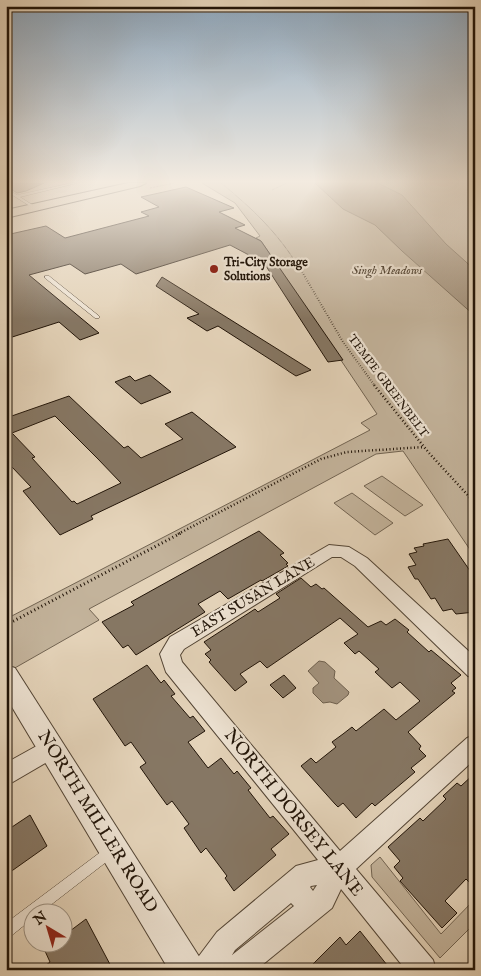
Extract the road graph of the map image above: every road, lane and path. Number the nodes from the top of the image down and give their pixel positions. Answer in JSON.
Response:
{"nodes":[{"id":1,"x":271,"y":229,"type":"edge"},
{"id":2,"x":46,"y":276,"type":"dead end"},
{"id":3,"x":97,"y":317,"type":"dead end"},
{"id":4,"x":424,"y":447,"type":"junction"},
{"id":5,"x":475,"y":503,"type":"edge"},
{"id":6,"x":6,"y":625,"type":"edge"},
{"id":7,"x":170,"y":654,"type":"joint"},
{"id":8,"x":475,"y":670,"type":"edge"},
{"id":9,"x":6,"y":675,"type":"edge"},
{"id":10,"x":475,"y":744,"type":"edge"},
{"id":11,"x":51,"y":748,"type":"junction"},
{"id":12,"x":6,"y":775,"type":"edge"},
{"id":13,"x":114,"y":850,"type":"junction"},
{"id":14,"x":338,"y":868,"type":"junction"},
{"id":15,"x":294,"y":885,"type":"junction"},
{"id":16,"x":311,"y":909,"type":"junction"},
{"id":17,"x":6,"y":931,"type":"edge"},
{"id":18,"x":188,"y":970,"type":"edge"},
{"id":19,"x":206,"y":970,"type":"edge"},
{"id":20,"x":231,"y":970,"type":"edge"},
{"id":21,"x":423,"y":970,"type":"edge"}],
"edges":[{"from":1,"to":4,"type":"path","name":"TEMPE GREENBELT"},
{"from":2,"to":3,"type":"lane"},
{"from":4,"to":5,"type":"path","name":"TEMPE GREENBELT"},
{"from":4,"to":6,"type":"path"},
{"from":7,"to":8,"type":"street","name":"EAST SUSAN LANE"},
{"from":7,"to":14,"type":"street","name":"NORTH DORSEY LANE"},
{"from":9,"to":11,"type":"street","name":"NORTH MILLER ROAD"},
{"from":10,"to":14,"type":"street"},
{"from":11,"to":12,"type":"street"},
{"from":11,"to":13,"type":"street","name":"NORTH MILLER ROAD"},
{"from":13,"to":17,"type":"lane"},
{"from":13,"to":18,"type":"street","name":"NORTH MILLER ROAD"},
{"from":14,"to":15,"type":"street"},
{"from":14,"to":16,"type":"street"},
{"from":14,"to":21,"type":"street","name":"NORTH DORSEY LANE"},
{"from":15,"to":16,"type":"street"},
{"from":15,"to":19,"type":"street"},
{"from":16,"to":20,"type":"street"}]}
